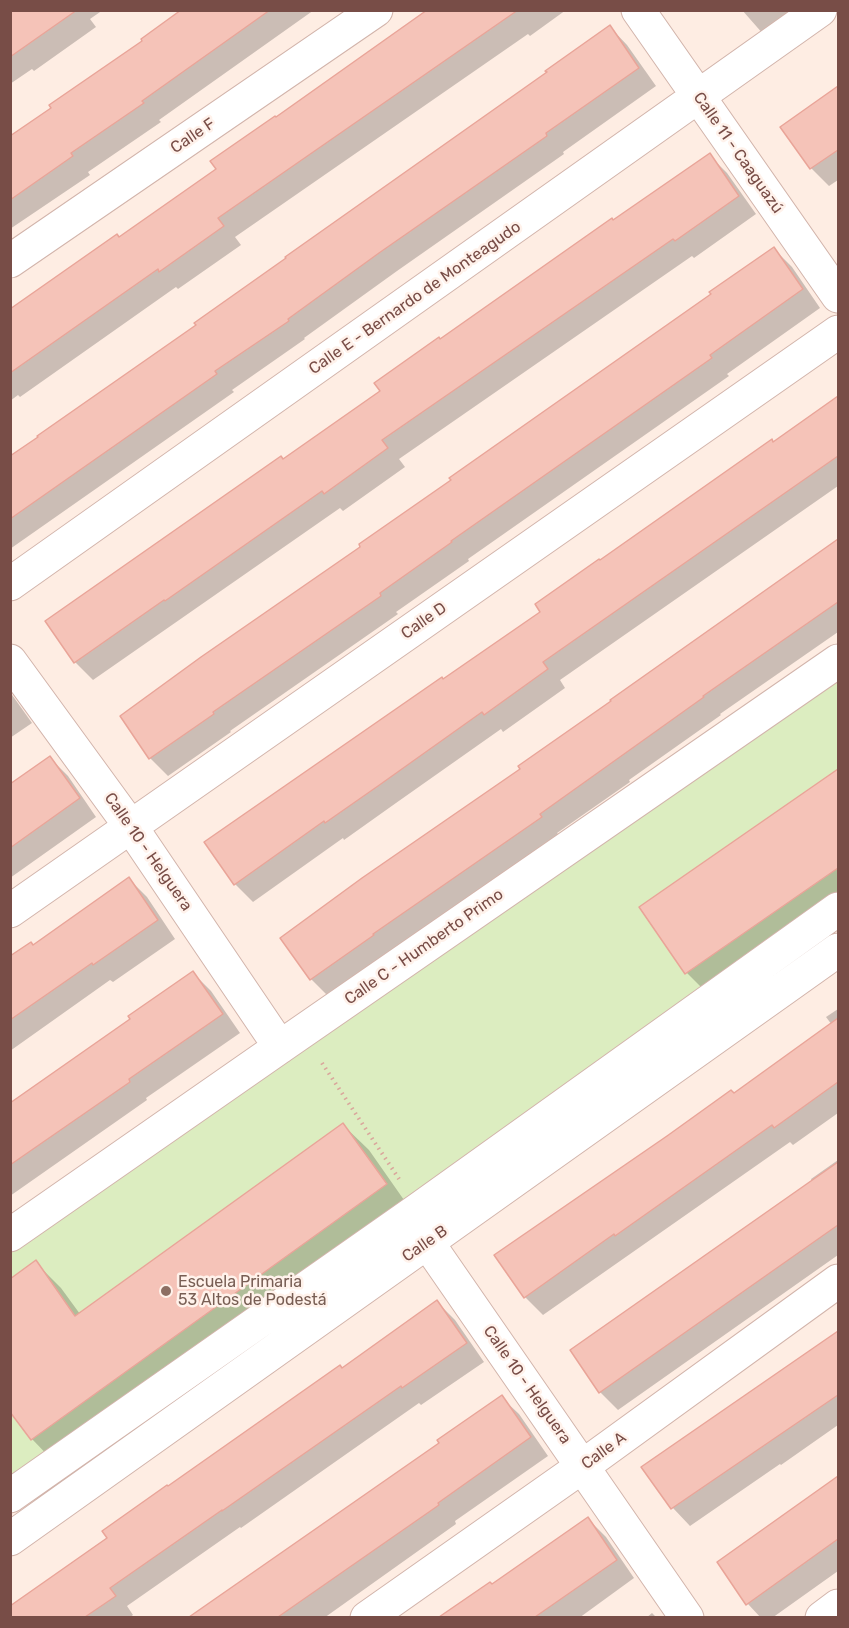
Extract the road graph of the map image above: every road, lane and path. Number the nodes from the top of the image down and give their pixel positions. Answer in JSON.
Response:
{"nodes":[{"id":1,"x":376,"y":10,"type":"edge"},
{"id":2,"x":638,"y":10,"type":"edge"},
{"id":3,"x":819,"y":10,"type":"edge"},
{"id":4,"x":699,"y":97,"type":"junction"},
{"id":5,"x":10,"y":261,"type":"edge"},
{"id":6,"x":838,"y":296,"type":"edge"},
{"id":7,"x":838,"y":332,"type":"edge"},
{"id":8,"x":10,"y":584,"type":"edge"},
{"id":9,"x":10,"y":661,"type":"edge"},
{"id":10,"x":838,"y":661,"type":"edge"},
{"id":11,"x":131,"y":827,"type":"junction"},
{"id":12,"x":838,"y":909,"type":"edge"},
{"id":13,"x":10,"y":911,"type":"edge"},
{"id":14,"x":838,"y":950,"type":"edge"},
{"id":15,"x":291,"y":1039,"type":"junction"},
{"id":16,"x":419,"y":1209,"type":"junction"},
{"id":17,"x":10,"y":1235,"type":"edge"},
{"id":18,"x":427,"y":1242,"type":"junction"},
{"id":19,"x":838,"y":1281,"type":"edge"},
{"id":20,"x":583,"y":1466,"type":"junction"},
{"id":21,"x":10,"y":1496,"type":"edge"},
{"id":22,"x":10,"y":1539,"type":"edge"},
{"id":23,"x":838,"y":1606,"type":"edge"},
{"id":24,"x":367,"y":1617,"type":"edge"},
{"id":25,"x":687,"y":1617,"type":"edge"},
{"id":26,"x":822,"y":1617,"type":"edge"}],
"edges":[{"from":1,"to":5,"type":"street","name":"Calle F"},
{"from":2,"to":4,"type":"street","name":"Calle 11 - Caaguazú"},
{"from":3,"to":4,"type":"street","name":"Calle E - Bernardo de Monteagudo"},
{"from":4,"to":6,"type":"street","name":"Calle 11 - Caaguazú"},
{"from":4,"to":8,"type":"street","name":"Calle E - Bernardo de Monteagudo"},
{"from":7,"to":11,"type":"street","name":"Calle D"},
{"from":9,"to":11,"type":"street","name":"Calle 10 - Helguera"},
{"from":10,"to":15,"type":"street","name":"Calle C - Humberto Primo"},
{"from":11,"to":13,"type":"street","name":"Calle D"},
{"from":11,"to":15,"type":"street","name":"Calle 10 - Helguera"},
{"from":12,"to":16,"type":"street","name":"Calle B"},
{"from":14,"to":18,"type":"street","name":"Calle B"},
{"from":15,"to":16,"type":"path"},
{"from":15,"to":17,"type":"street","name":"Calle C - Humberto Primo"},
{"from":16,"to":21,"type":"street","name":"Calle B"},
{"from":18,"to":20,"type":"street","name":"Calle 10 - Helguera"},
{"from":18,"to":22,"type":"street","name":"Calle B"},
{"from":19,"to":20,"type":"street","name":"Calle A"},
{"from":20,"to":24,"type":"street","name":"Calle A"},
{"from":20,"to":25,"type":"street","name":"Calle 10 - Helguera"},
{"from":23,"to":26,"type":"street"}]}
